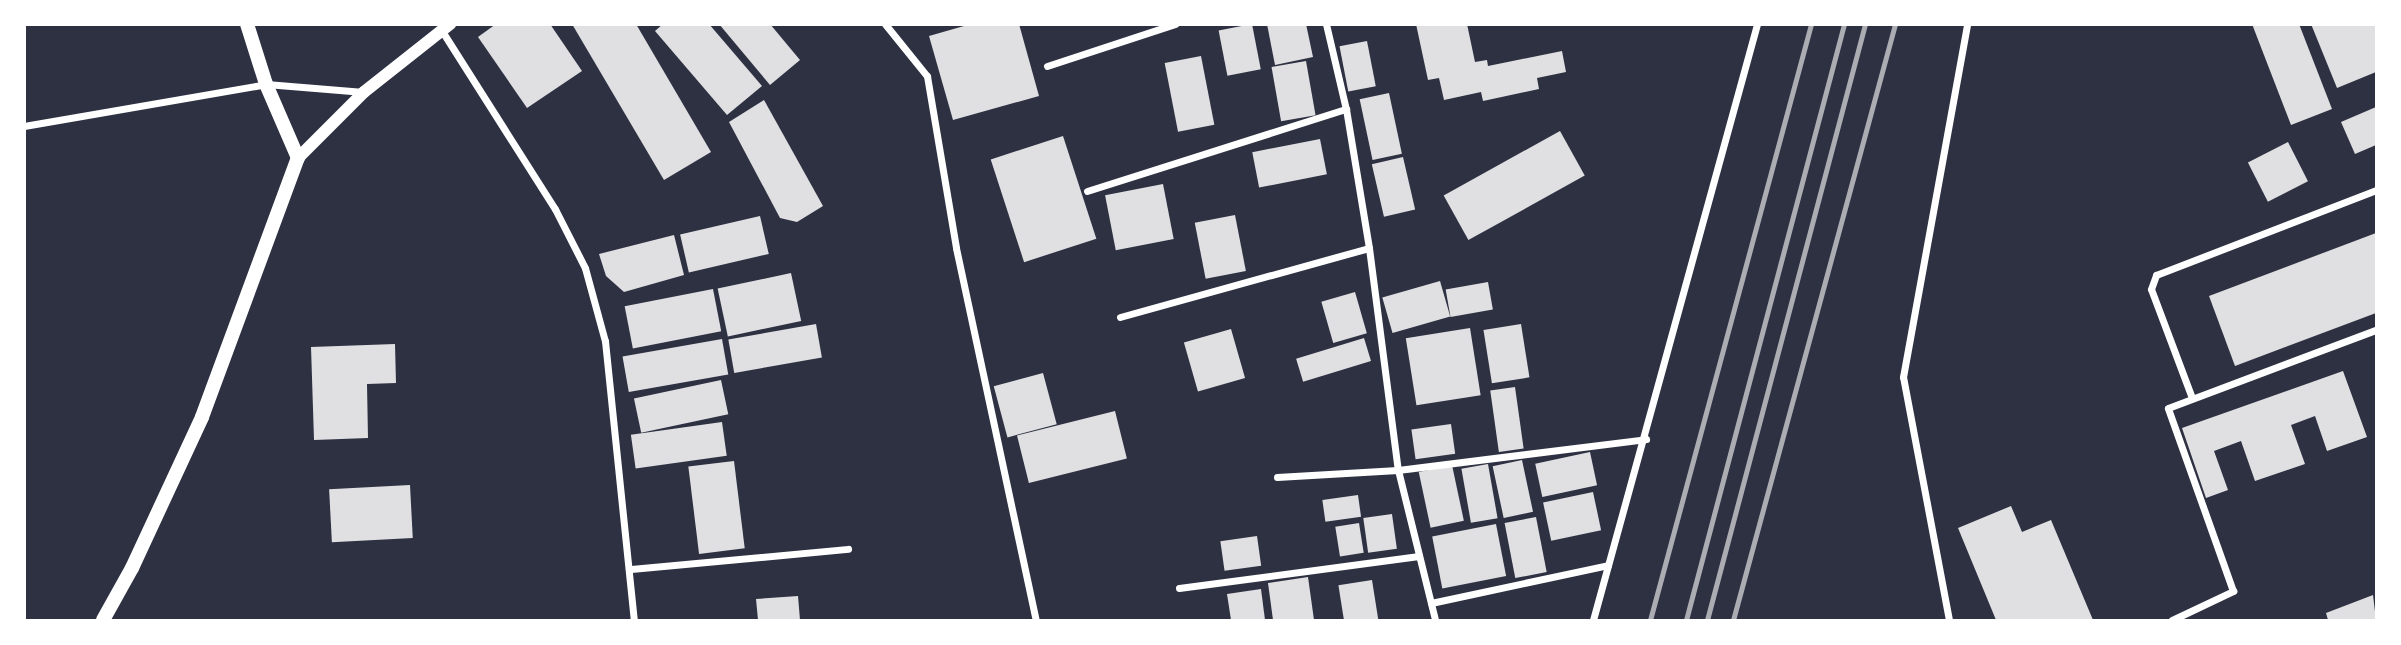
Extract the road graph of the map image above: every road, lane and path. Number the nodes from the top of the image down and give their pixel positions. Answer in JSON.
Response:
{"nodes":[{"id":1,"x":247,"y":24,"type":"edge"},
{"id":2,"x":886,"y":24,"type":"edge"},
{"id":3,"x":1175,"y":24,"type":"edge"},
{"id":4,"x":1326,"y":24,"type":"edge"},
{"id":5,"x":1757,"y":24,"type":"edge"},
{"id":6,"x":1967,"y":24,"type":"edge"},
{"id":7,"x":446,"y":28,"type":"edge"},
{"id":8,"x":1047,"y":66,"type":"dead end"},
{"id":9,"x":266,"y":84,"type":"junction"},
{"id":10,"x":364,"y":92,"type":"junction"},
{"id":11,"x":1346,"y":109,"type":"junction"},
{"id":12,"x":24,"y":126,"type":"edge"},
{"id":13,"x":298,"y":158,"type":"junction"},
{"id":14,"x":2376,"y":190,"type":"edge"},
{"id":15,"x":1087,"y":191,"type":"dead end"},
{"id":16,"x":1369,"y":248,"type":"junction"},
{"id":17,"x":1120,"y":317,"type":"dead end"},
{"id":18,"x":2376,"y":330,"type":"edge"},
{"id":19,"x":2192,"y":398,"type":"junction"},
{"id":20,"x":1646,"y":439,"type":"junction"},
{"id":21,"x":1398,"y":470,"type":"junction"},
{"id":22,"x":1277,"y":477,"type":"dead end"},
{"id":23,"x":848,"y":549,"type":"dead end"},
{"id":24,"x":1419,"y":556,"type":"junction"},
{"id":25,"x":1608,"y":565,"type":"junction"},
{"id":26,"x":631,"y":569,"type":"junction"},
{"id":27,"x":1179,"y":588,"type":"dead end"},
{"id":28,"x":1431,"y":603,"type":"junction"},
{"id":29,"x":103,"y":621,"type":"edge"},
{"id":30,"x":634,"y":621,"type":"edge"},
{"id":31,"x":1036,"y":621,"type":"edge"},
{"id":32,"x":1435,"y":621,"type":"edge"},
{"id":33,"x":1593,"y":621,"type":"edge"},
{"id":34,"x":1949,"y":621,"type":"edge"},
{"id":35,"x":2172,"y":621,"type":"edge"}],
"edges":[{"from":1,"to":9,"type":"main road"},
{"from":2,"to":31,"type":"street"},
{"from":3,"to":8,"type":"street"},
{"from":4,"to":11,"type":"street"},
{"from":5,"to":20,"type":"street"},
{"from":6,"to":34,"type":"street"},
{"from":7,"to":10,"type":"street"},
{"from":7,"to":26,"type":"street"},
{"from":9,"to":10,"type":"street"},
{"from":9,"to":12,"type":"street"},
{"from":9,"to":13,"type":"main road"},
{"from":10,"to":13,"type":"street"},
{"from":11,"to":15,"type":"street"},
{"from":11,"to":16,"type":"street"},
{"from":13,"to":29,"type":"main road"},
{"from":14,"to":19,"type":"street"},
{"from":16,"to":17,"type":"street"},
{"from":16,"to":21,"type":"street"},
{"from":18,"to":19,"type":"street"},
{"from":19,"to":35,"type":"street"},
{"from":20,"to":21,"type":"street"},
{"from":20,"to":25,"type":"street"},
{"from":21,"to":22,"type":"street"},
{"from":21,"to":24,"type":"street"},
{"from":23,"to":26,"type":"street"},
{"from":24,"to":27,"type":"street"},
{"from":24,"to":28,"type":"street"},
{"from":25,"to":28,"type":"street"},
{"from":25,"to":33,"type":"street"},
{"from":26,"to":30,"type":"street"},
{"from":28,"to":32,"type":"street"}]}
